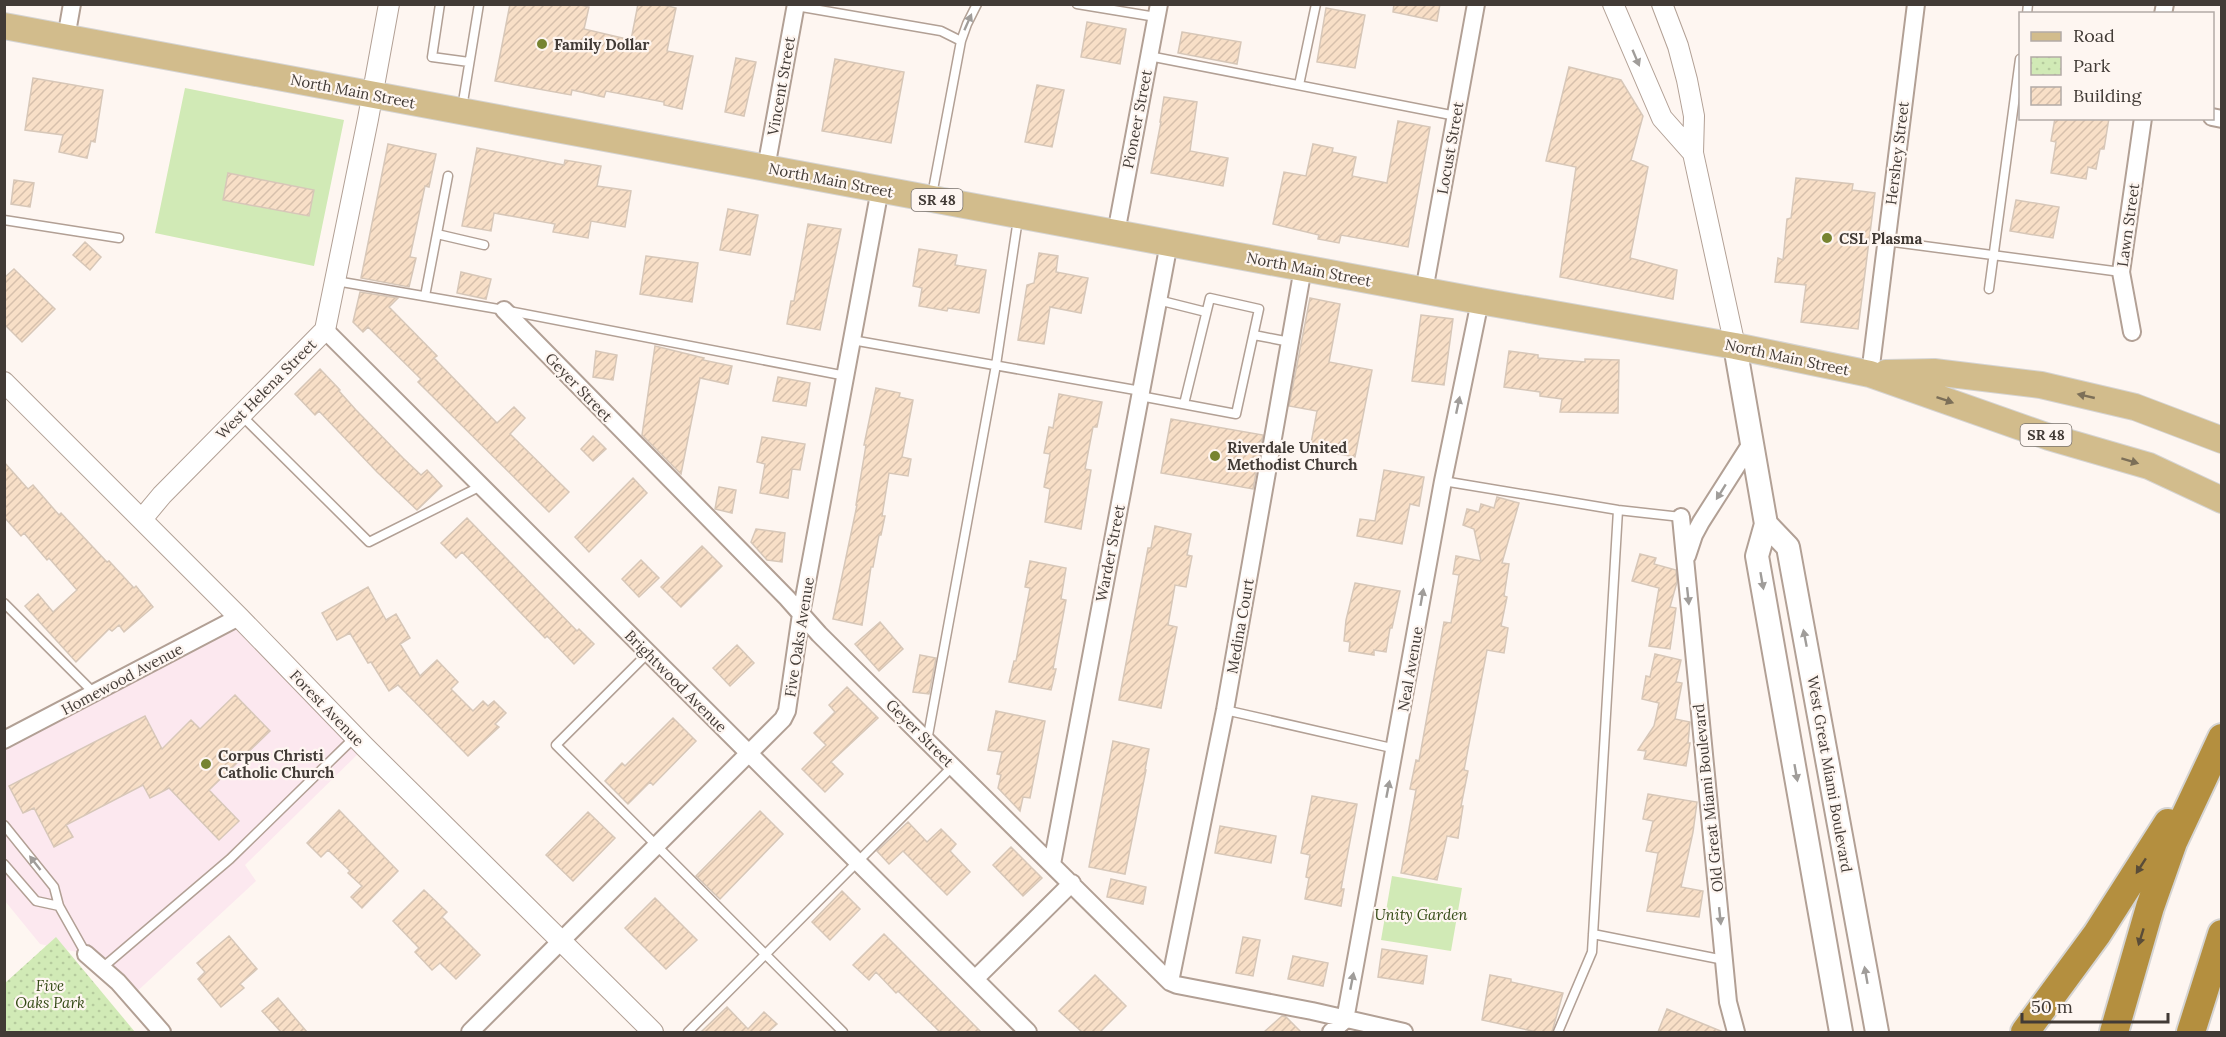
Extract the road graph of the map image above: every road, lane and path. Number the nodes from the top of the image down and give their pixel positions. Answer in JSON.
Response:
{"nodes":[{"id":1,"x":72,"y":4,"type":"edge"},
{"id":2,"x":389,"y":4,"type":"edge"},
{"id":3,"x":440,"y":4,"type":"edge"},
{"id":4,"x":479,"y":4,"type":"edge"},
{"id":5,"x":977,"y":4,"type":"edge"},
{"id":6,"x":1077,"y":4,"type":"edge"},
{"id":7,"x":1316,"y":4,"type":"edge"},
{"id":8,"x":1476,"y":4,"type":"edge"},
{"id":9,"x":1613,"y":4,"type":"edge"},
{"id":10,"x":1662,"y":4,"type":"edge"},
{"id":11,"x":1916,"y":4,"type":"edge"},
{"id":12,"x":796,"y":5,"type":"edge"},
{"id":13,"x":1158,"y":11,"type":"edge"},
{"id":14,"x":4,"y":26,"type":"edge"},
{"id":15,"x":66,"y":38,"type":"junction"},
{"id":16,"x":961,"y":41,"type":"junction"},
{"id":17,"x":1149,"y":56,"type":"junction"},
{"id":18,"x":469,"y":62,"type":"junction"},
{"id":19,"x":2019,"y":68,"type":"edge"},
{"id":20,"x":1299,"y":85,"type":"junction"},
{"id":21,"x":372,"y":95,"type":"junction"},
{"id":22,"x":461,"y":111,"type":"junction"},
{"id":23,"x":1456,"y":116,"type":"junction"},
{"id":24,"x":2143,"y":120,"type":"edge"},
{"id":25,"x":1693,"y":153,"type":"junction"},
{"id":26,"x":766,"y":168,"type":"junction"},
{"id":27,"x":448,"y":176,"type":"dead end"},
{"id":28,"x":880,"y":189,"type":"junction"},
{"id":29,"x":932,"y":199,"type":"junction"},
{"id":30,"x":1019,"y":215,"type":"junction"},
{"id":31,"x":4,"y":220,"type":"edge"},
{"id":32,"x":1116,"y":233,"type":"junction"},
{"id":33,"x":437,"y":234,"type":"junction"},
{"id":34,"x":120,"y":238,"type":"dead end"},
{"id":35,"x":1887,"y":241,"type":"junction"},
{"id":36,"x":1169,"y":243,"type":"junction"},
{"id":37,"x":484,"y":245,"type":"dead end"},
{"id":38,"x":1995,"y":255,"type":"junction"},
{"id":39,"x":1303,"y":268,"type":"junction"},
{"id":40,"x":2121,"y":272,"type":"junction"},
{"id":41,"x":334,"y":281,"type":"junction"},
{"id":42,"x":1989,"y":289,"type":"dead end"},
{"id":43,"x":1424,"y":291,"type":"junction"},
{"id":44,"x":425,"y":297,"type":"junction"},
{"id":45,"x":1158,"y":300,"type":"junction"},
{"id":46,"x":1480,"y":301,"type":"junction"},
{"id":47,"x":504,"y":310,"type":"junction"},
{"id":48,"x":1206,"y":312,"type":"junction"},
{"id":49,"x":324,"y":330,"type":"junction"},
{"id":50,"x":2132,"y":332,"type":"dead end"},
{"id":51,"x":1254,"y":335,"type":"junction"},
{"id":52,"x":852,"y":340,"type":"junction"},
{"id":53,"x":1290,"y":342,"type":"junction"},
{"id":54,"x":1735,"y":346,"type":"junction"},
{"id":55,"x":996,"y":365,"type":"junction"},
{"id":56,"x":1870,"y":374,"type":"junction"},
{"id":57,"x":846,"y":376,"type":"junction"},
{"id":58,"x":4,"y":382,"type":"edge"},
{"id":59,"x":1141,"y":393,"type":"junction"},
{"id":60,"x":1184,"y":404,"type":"junction"},
{"id":61,"x":241,"y":415,"type":"junction"},
{"id":62,"x":2222,"y":440,"type":"edge"},
{"id":63,"x":1752,"y":442,"type":"junction"},
{"id":64,"x":1443,"y":481,"type":"junction"},
{"id":65,"x":481,"y":486,"type":"junction"},
{"id":66,"x":2222,"y":500,"type":"edge"},
{"id":67,"x":1618,"y":510,"type":"junction"},
{"id":68,"x":1681,"y":517,"type":"joint"},
{"id":69,"x":142,"y":519,"type":"junction"},
{"id":70,"x":1766,"y":524,"type":"junction"},
{"id":71,"x":1685,"y":563,"type":"junction"},
{"id":72,"x":4,"y":603,"type":"edge"},
{"id":73,"x":801,"y":614,"type":"junction"},
{"id":74,"x":239,"y":617,"type":"junction"},
{"id":75,"x":648,"y":653,"type":"junction"},
{"id":76,"x":94,"y":693,"type":"junction"},
{"id":77,"x":1225,"y":710,"type":"junction"},
{"id":78,"x":356,"y":737,"type":"junction"},
{"id":79,"x":2222,"y":738,"type":"edge"},
{"id":80,"x":4,"y":740,"type":"edge"},
{"id":81,"x":927,"y":741,"type":"junction"},
{"id":82,"x":1396,"y":749,"type":"junction"},
{"id":83,"x":748,"y":753,"type":"junction"},
{"id":84,"x":953,"y":766,"type":"junction"},
{"id":85,"x":2200,"y":785,"type":"junction"},
{"id":86,"x":4,"y":825,"type":"edge"},
{"id":87,"x":656,"y":846,"type":"junction"},
{"id":88,"x":858,"y":862,"type":"junction"},
{"id":89,"x":4,"y":864,"type":"edge"},
{"id":90,"x":1052,"y":864,"type":"junction"},
{"id":91,"x":1072,"y":883,"type":"junction"},
{"id":92,"x":59,"y":906,"type":"junction"},
{"id":93,"x":1593,"y":934,"type":"junction"},
{"id":94,"x":2222,"y":934,"type":"edge"},
{"id":95,"x":562,"y":940,"type":"junction"},
{"id":96,"x":86,"y":954,"type":"joint"},
{"id":97,"x":765,"y":955,"type":"junction"},
{"id":98,"x":1724,"y":960,"type":"junction"},
{"id":99,"x":102,"y":968,"type":"junction"},
{"id":100,"x":975,"y":979,"type":"junction"},
{"id":101,"x":1170,"y":982,"type":"junction"},
{"id":102,"x":1345,"y":1020,"type":"junction"},
{"id":103,"x":162,"y":1032,"type":"edge"},
{"id":104,"x":470,"y":1032,"type":"edge"},
{"id":105,"x":652,"y":1032,"type":"edge"},
{"id":106,"x":688,"y":1032,"type":"edge"},
{"id":107,"x":843,"y":1032,"type":"edge"},
{"id":108,"x":1029,"y":1032,"type":"edge"},
{"id":109,"x":1331,"y":1032,"type":"edge"},
{"id":110,"x":1404,"y":1032,"type":"edge"},
{"id":111,"x":1558,"y":1032,"type":"edge"},
{"id":112,"x":1736,"y":1032,"type":"edge"},
{"id":113,"x":1841,"y":1032,"type":"edge"},
{"id":114,"x":1877,"y":1032,"type":"edge"},
{"id":115,"x":2025,"y":1032,"type":"edge"},
{"id":116,"x":2114,"y":1032,"type":"edge"},
{"id":117,"x":2191,"y":1032,"type":"edge"}],
"edges":[{"from":1,"to":15,"type":"street"},
{"from":2,"to":21,"type":"street","name":"West Helena Street"},
{"from":3,"to":18,"type":"lane"},
{"from":4,"to":18,"type":"lane"},
{"from":16,"to":5,"type":"lane","one_way":true},
{"from":6,"to":13,"type":"lane"},
{"from":7,"to":20,"type":"lane"},
{"from":8,"to":23,"type":"street","name":"Locust Street"},
{"from":9,"to":25,"type":"street","one_way":true},
{"from":10,"to":25,"type":"street"},
{"from":11,"to":35,"type":"street","name":"Hershey Street"},
{"from":12,"to":16,"type":"lane"},
{"from":12,"to":26,"type":"street","name":"Vincent Street"},
{"from":13,"to":17,"type":"street","name":"Pioneer Street"},
{"from":14,"to":15,"type":"main road","name":"North Main Street","number":"SR 48"},
{"from":15,"to":21,"type":"main road","name":"North Main Street","number":"SR 48"},
{"from":16,"to":29,"type":"lane"},
{"from":17,"to":20,"type":"lane"},
{"from":17,"to":32,"type":"street","name":"Pioneer Street"},
{"from":18,"to":22,"type":"lane"},
{"from":19,"to":38,"type":"lane"},
{"from":20,"to":23,"type":"lane"},
{"from":21,"to":22,"type":"main road","name":"North Main Street","number":"SR 48"},
{"from":21,"to":41,"type":"street","name":"West Helena Street"},
{"from":22,"to":26,"type":"main road","name":"North Main Street","number":"SR 48"},
{"from":23,"to":43,"type":"street","name":"Locust Street"},
{"from":24,"to":40,"type":"street","name":"Lawn Street"},
{"from":25,"to":54,"type":"street"},
{"from":26,"to":28,"type":"main road","name":"North Main Street","number":"SR 48"},
{"from":27,"to":33,"type":"lane"},
{"from":28,"to":29,"type":"main road","name":"North Main Street","number":"SR 48"},
{"from":28,"to":52,"type":"street","name":"Five Oaks Avenue"},
{"from":29,"to":30,"type":"main road","name":"North Main Street","number":"SR 48"},
{"from":30,"to":32,"type":"main road","name":"North Main Street","number":"SR 48"},
{"from":30,"to":55,"type":"lane"},
{"from":31,"to":34,"type":"lane"},
{"from":32,"to":36,"type":"main road","name":"North Main Street","number":"SR 48"},
{"from":33,"to":37,"type":"lane"},
{"from":33,"to":44,"type":"lane"},
{"from":35,"to":38,"type":"lane"},
{"from":35,"to":56,"type":"street","name":"Hershey Street"},
{"from":36,"to":39,"type":"main road","name":"North Main Street","number":"SR 48"},
{"from":36,"to":45,"type":"street","name":"Warder Street"},
{"from":38,"to":40,"type":"lane"},
{"from":38,"to":42,"type":"lane"},
{"from":39,"to":43,"type":"main road","name":"North Main Street","number":"SR 48"},
{"from":39,"to":53,"type":"street","name":"Medina Court"},
{"from":40,"to":50,"type":"street","name":"Lawn Street"},
{"from":41,"to":44,"type":"lane"},
{"from":41,"to":49,"type":"street","name":"West Helena Street"},
{"from":43,"to":46,"type":"main road","name":"North Main Street","number":"SR 48"},
{"from":44,"to":47,"type":"lane"},
{"from":45,"to":48,"type":"lane"},
{"from":45,"to":59,"type":"street","name":"Warder Street"},
{"from":46,"to":54,"type":"main road","name":"North Main Street","number":"SR 48"},
{"from":64,"to":46,"type":"street","name":"Neal Avenue","one_way":true},
{"from":47,"to":57,"type":"lane"},
{"from":47,"to":73,"type":"street","name":"Geyer Street"},
{"from":48,"to":51,"type":"lane"},
{"from":48,"to":60,"type":"lane"},
{"from":49,"to":61,"type":"street","name":"West Helena Street"},
{"from":49,"to":65,"type":"street","name":"Brightwood Avenue"},
{"from":51,"to":53,"type":"lane"},
{"from":51,"to":60,"type":"lane"},
{"from":52,"to":55,"type":"lane"},
{"from":52,"to":57,"type":"street","name":"Five Oaks Avenue"},
{"from":53,"to":77,"type":"street","name":"Medina Court"},
{"from":54,"to":56,"type":"main road","name":"North Main Street","number":"SR 48"},
{"from":54,"to":63,"type":"main road"},
{"from":55,"to":59,"type":"lane"},
{"from":55,"to":81,"type":"lane"},
{"from":62,"to":56,"type":"main road","name":"North Main Street","number":"SR 48","one_way":true},
{"from":56,"to":66,"type":"main road","name":"North Main Street","number":"SR 48","one_way":true},
{"from":57,"to":73,"type":"street","name":"Five Oaks Avenue"},
{"from":58,"to":69,"type":"street","name":"Forest Avenue"},
{"from":59,"to":60,"type":"lane"},
{"from":59,"to":90,"type":"street","name":"Warder Street"},
{"from":61,"to":65,"type":"lane"},
{"from":61,"to":69,"type":"street","name":"West Helena Street"},
{"from":63,"to":70,"type":"main road"},
{"from":63,"to":71,"type":"street","name":"Old Great Miami Boulevard","one_way":true},
{"from":64,"to":67,"type":"lane"},
{"from":82,"to":64,"type":"street","name":"Neal Avenue","one_way":true},
{"from":65,"to":75,"type":"street","name":"Brightwood Avenue"},
{"from":67,"to":68,"type":"lane"},
{"from":67,"to":93,"type":"lane"},
{"from":68,"to":71,"type":"street","name":"Old Great Miami Boulevard"},
{"from":69,"to":74,"type":"street","name":"Forest Avenue"},
{"from":70,"to":113,"type":"main road","one_way":true},
{"from":114,"to":70,"type":"main road","name":"West Great Miami Boulevard","one_way":true},
{"from":71,"to":98,"type":"street","name":"Old Great Miami Boulevard","one_way":true},
{"from":72,"to":76,"type":"lane"},
{"from":73,"to":81,"type":"street","name":"Geyer Street"},
{"from":73,"to":83,"type":"street","name":"Five Oaks Avenue"},
{"from":74,"to":76,"type":"street","name":"Homewood Avenue"},
{"from":74,"to":78,"type":"street","name":"Forest Avenue"},
{"from":75,"to":83,"type":"street","name":"Brightwood Avenue"},
{"from":75,"to":87,"type":"lane"},
{"from":76,"to":80,"type":"street","name":"Homewood Avenue"},
{"from":77,"to":82,"type":"lane"},
{"from":77,"to":101,"type":"street","name":"Medina Court"},
{"from":78,"to":95,"type":"street","name":"Forest Avenue"},
{"from":78,"to":99,"type":"lane"},
{"from":79,"to":85,"type":"highway"},
{"from":81,"to":84,"type":"street","name":"Geyer Street"},
{"from":102,"to":82,"type":"street","name":"Neal Avenue","one_way":true},
{"from":83,"to":87,"type":"street","name":"Five Oaks Avenue"},
{"from":83,"to":88,"type":"street","name":"Brightwood Avenue"},
{"from":84,"to":88,"type":"lane"},
{"from":84,"to":90,"type":"street","name":"Geyer Street"},
{"from":85,"to":115,"type":"highway","one_way":true},
{"from":85,"to":116,"type":"highway","one_way":true},
{"from":92,"to":86,"type":"lane","one_way":true},
{"from":87,"to":95,"type":"street","name":"Five Oaks Avenue"},
{"from":87,"to":97,"type":"lane"},
{"from":88,"to":97,"type":"lane"},
{"from":88,"to":100,"type":"street","name":"Brightwood Avenue"},
{"from":89,"to":92,"type":"lane"},
{"from":90,"to":91,"type":"street","name":"Geyer Street"},
{"from":91,"to":100,"type":"street"},
{"from":91,"to":101,"type":"street","name":"Geyer Street"},
{"from":92,"to":96,"type":"lane"},
{"from":93,"to":98,"type":"lane"},
{"from":93,"to":111,"type":"lane"},
{"from":94,"to":117,"type":"highway"},
{"from":95,"to":104,"type":"street","name":"Five Oaks Avenue"},
{"from":95,"to":105,"type":"street","name":"Forest Avenue"},
{"from":96,"to":99,"type":"street"},
{"from":97,"to":106,"type":"lane"},
{"from":97,"to":107,"type":"lane"},
{"from":98,"to":112,"type":"street","name":"Old Great Miami Boulevard"},
{"from":99,"to":103,"type":"street"},
{"from":100,"to":108,"type":"street","name":"Brightwood Avenue"},
{"from":101,"to":102,"type":"street","name":"Geyer Street"},
{"from":102,"to":109,"type":"street"},
{"from":102,"to":110,"type":"street","name":"Geyer Street"}]}
